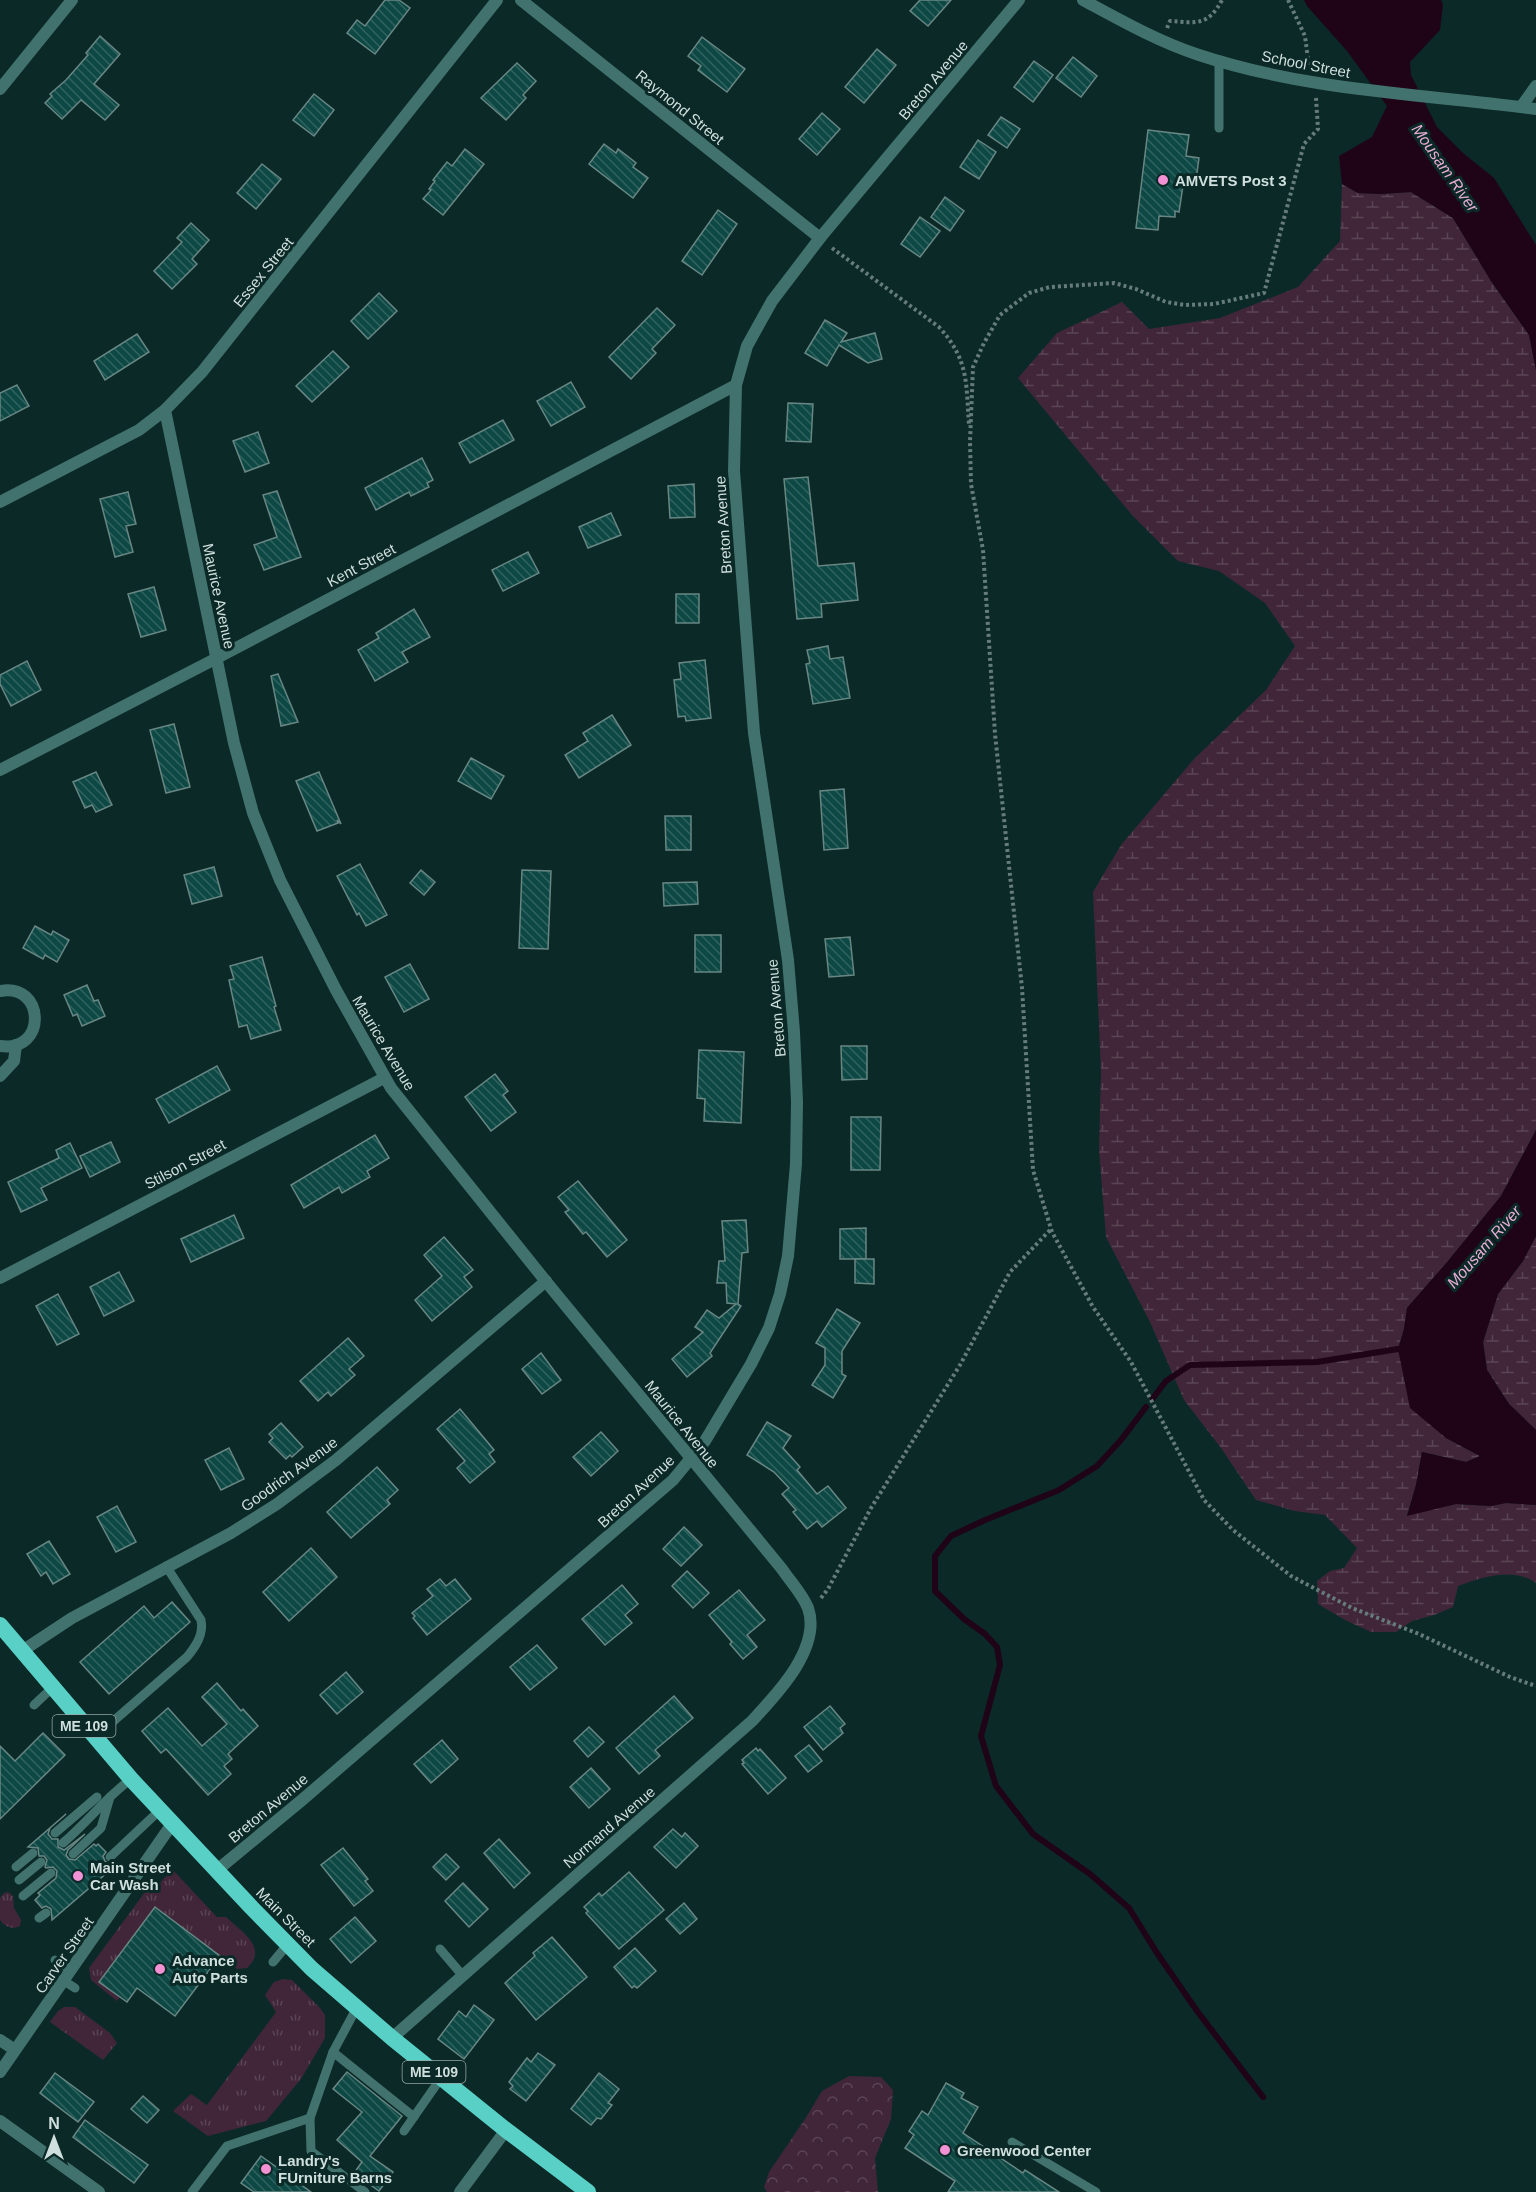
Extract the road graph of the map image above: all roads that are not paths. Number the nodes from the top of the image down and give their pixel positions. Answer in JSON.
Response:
{"nodes":[{"id":1,"x":72,"y":0,"type":"edge"},
{"id":2,"x":497,"y":0,"type":"edge"},
{"id":3,"x":521,"y":0,"type":"edge"},
{"id":4,"x":1019,"y":0,"type":"edge"},
{"id":5,"x":1083,"y":0,"type":"edge"},
{"id":6,"x":1219,"y":60,"type":"junction"},
{"id":7,"x":1536,"y":86,"type":"edge"},
{"id":8,"x":0,"y":89,"type":"edge"},
{"id":9,"x":1521,"y":107,"type":"junction"},
{"id":10,"x":1536,"y":110,"type":"edge"},
{"id":11,"x":1219,"y":128,"type":"dead end"},
{"id":12,"x":820,"y":238,"type":"junction"},
{"id":13,"x":735,"y":385,"type":"junction"},
{"id":14,"x":165,"y":410,"type":"junction"},
{"id":15,"x":0,"y":502,"type":"edge"},
{"id":16,"x":217,"y":658,"type":"junction"},
{"id":17,"x":0,"y":770,"type":"edge"},
{"id":18,"x":0,"y":992,"type":"edge"},
{"id":19,"x":16,"y":1045,"type":"junction"},
{"id":20,"x":0,"y":1046,"type":"edge"},
{"id":21,"x":0,"y":1076,"type":"edge"},
{"id":22,"x":384,"y":1077,"type":"junction"},
{"id":23,"x":0,"y":1278,"type":"edge"},
{"id":24,"x":546,"y":1281,"type":"junction"},
{"id":25,"x":692,"y":1459,"type":"junction"},
{"id":26,"x":166,"y":1566,"type":"junction"},
{"id":27,"x":810,"y":1614,"type":"joint"},
{"id":28,"x":0,"y":1625,"type":"edge"},
{"id":29,"x":22,"y":1651,"type":"junction"},
{"id":30,"x":52,"y":1688,"type":"junction"},
{"id":31,"x":34,"y":1705,"type":"dead end"},
{"id":32,"x":94,"y":1738,"type":"junction"},
{"id":33,"x":130,"y":1779,"type":"junction"},
{"id":34,"x":110,"y":1794,"type":"junction"},
{"id":35,"x":97,"y":1797,"type":"dead end"},
{"id":36,"x":160,"y":1810,"type":"junction"},
{"id":37,"x":172,"y":1824,"type":"junction"},
{"id":38,"x":55,"y":1833,"type":"dead end"},
{"id":39,"x":63,"y":1843,"type":"dead end"},
{"id":40,"x":33,"y":1853,"type":"dead end"},
{"id":41,"x":74,"y":1854,"type":"dead end"},
{"id":42,"x":110,"y":1857,"type":"dead end"},
{"id":43,"x":41,"y":1862,"type":"dead end"},
{"id":44,"x":16,"y":1867,"type":"dead end"},
{"id":45,"x":216,"y":1871,"type":"junction"},
{"id":46,"x":51,"y":1873,"type":"dead end"},
{"id":47,"x":19,"y":1880,"type":"dead end"},
{"id":48,"x":23,"y":1896,"type":"dead end"},
{"id":49,"x":288,"y":1944,"type":"junction"},
{"id":50,"x":440,"y":1949,"type":"dead end"},
{"id":51,"x":56,"y":1960,"type":"dead end"},
{"id":52,"x":273,"y":1962,"type":"dead end"},
{"id":53,"x":463,"y":1976,"type":"junction"},
{"id":54,"x":70,"y":1980,"type":"junction"},
{"id":55,"x":356,"y":2009,"type":"junction"},
{"id":56,"x":392,"y":2038,"type":"junction"},
{"id":57,"x":0,"y":2040,"type":"edge"},
{"id":58,"x":15,"y":2050,"type":"junction"},
{"id":59,"x":333,"y":2052,"type":"junction"},
{"id":60,"x":0,"y":2072,"type":"edge"},
{"id":61,"x":441,"y":2078,"type":"junction"},
{"id":62,"x":414,"y":2117,"type":"junction"},
{"id":63,"x":310,"y":2118,"type":"junction"},
{"id":64,"x":0,"y":2121,"type":"edge"},
{"id":65,"x":506,"y":2130,"type":"junction"},
{"id":66,"x":404,"y":2131,"type":"dead end"},
{"id":67,"x":1012,"y":2142,"type":"dead end"},
{"id":68,"x":99,"y":2192,"type":"edge"},
{"id":69,"x":192,"y":2192,"type":"edge"},
{"id":70,"x":365,"y":2192,"type":"edge"},
{"id":71,"x":459,"y":2192,"type":"edge"},
{"id":72,"x":588,"y":2192,"type":"edge"},
{"id":73,"x":1096,"y":2192,"type":"edge"}],
"edges":[{"from":1,"to":8,"type":"street"},
{"from":2,"to":14,"type":"street","name":"Essex Street"},
{"from":3,"to":12,"type":"street","name":"Raymond Street"},
{"from":4,"to":12,"type":"street","name":"Breton Avenue"},
{"from":5,"to":6,"type":"street","name":"School Street"},
{"from":6,"to":9,"type":"street","name":"School Street"},
{"from":6,"to":11,"type":"lane"},
{"from":7,"to":9,"type":"street"},
{"from":9,"to":10,"type":"street","name":"School Street"},
{"from":12,"to":13,"type":"street","name":"Breton Avenue"},
{"from":13,"to":16,"type":"street","name":"Kent Street"},
{"from":13,"to":25,"type":"street","name":"Breton Avenue"},
{"from":14,"to":15,"type":"street","name":"Essex Street"},
{"from":14,"to":16,"type":"street","name":"Maurice Avenue"},
{"from":16,"to":17,"type":"street","name":"Kent Street"},
{"from":16,"to":22,"type":"street","name":"Maurice Avenue"},
{"from":18,"to":19,"type":"street"},
{"from":19,"to":20,"type":"street"},
{"from":19,"to":21,"type":"street"},
{"from":22,"to":23,"type":"street","name":"Stilson Street"},
{"from":22,"to":24,"type":"street","name":"Maurice Avenue"},
{"from":24,"to":25,"type":"street","name":"Maurice Avenue"},
{"from":24,"to":26,"type":"street","name":"Goodrich Avenue"},
{"from":25,"to":27,"type":"street","name":"Maurice Avenue"},
{"from":25,"to":45,"type":"street","name":"Breton Avenue"},
{"from":26,"to":29,"type":"street","name":"Goodrich Avenue"},
{"from":26,"to":32,"type":"lane"},
{"from":27,"to":53,"type":"street","name":"Normand Avenue"},
{"from":28,"to":29,"type":"highway","name":"Main Street","number":"ME 109"},
{"from":29,"to":30,"type":"highway","name":"Main Street","number":"ME 109"},
{"from":30,"to":31,"type":"lane"},
{"from":30,"to":32,"type":"highway","name":"Main Street","number":"ME 109"},
{"from":32,"to":33,"type":"highway","name":"Main Street","number":"ME 109"},
{"from":33,"to":34,"type":"lane"},
{"from":33,"to":36,"type":"highway","name":"Main Street","number":"ME 109"},
{"from":34,"to":39,"type":"lane"},
{"from":34,"to":41,"type":"lane"},
{"from":35,"to":38,"type":"lane"},
{"from":36,"to":37,"type":"highway","name":"Main Street","number":"ME 109"},
{"from":36,"to":42,"type":"lane"},
{"from":37,"to":45,"type":"highway","name":"Main Street","number":"ME 109"},
{"from":37,"to":54,"type":"street","name":"Carver Street"},
{"from":40,"to":44,"type":"lane"},
{"from":43,"to":47,"type":"lane"},
{"from":45,"to":49,"type":"highway","name":"Main Street","number":"ME 109"},
{"from":46,"to":48,"type":"lane"},
{"from":49,"to":52,"type":"lane"},
{"from":49,"to":55,"type":"highway","name":"Main Street","number":"ME 109"},
{"from":50,"to":53,"type":"lane"},
{"from":51,"to":54,"type":"lane"},
{"from":53,"to":56,"type":"street","name":"Normand Avenue"},
{"from":54,"to":58,"type":"street","name":"Carver Street"},
{"from":55,"to":56,"type":"highway","name":"Main Street","number":"ME 109"},
{"from":55,"to":59,"type":"lane"},
{"from":56,"to":61,"type":"highway","name":"Main Street","number":"ME 109"},
{"from":57,"to":58,"type":"street"},
{"from":58,"to":60,"type":"street","name":"Carver Street"},
{"from":59,"to":62,"type":"lane"},
{"from":59,"to":63,"type":"lane"},
{"from":61,"to":62,"type":"lane"},
{"from":61,"to":65,"type":"highway","name":"Main Street","number":"ME 109"},
{"from":62,"to":66,"type":"lane"},
{"from":63,"to":69,"type":"lane"},
{"from":63,"to":70,"type":"lane"},
{"from":64,"to":68,"type":"street"},
{"from":65,"to":71,"type":"street"},
{"from":65,"to":72,"type":"highway","name":"Main Street","number":"ME 109"},
{"from":67,"to":73,"type":"lane"}]}
